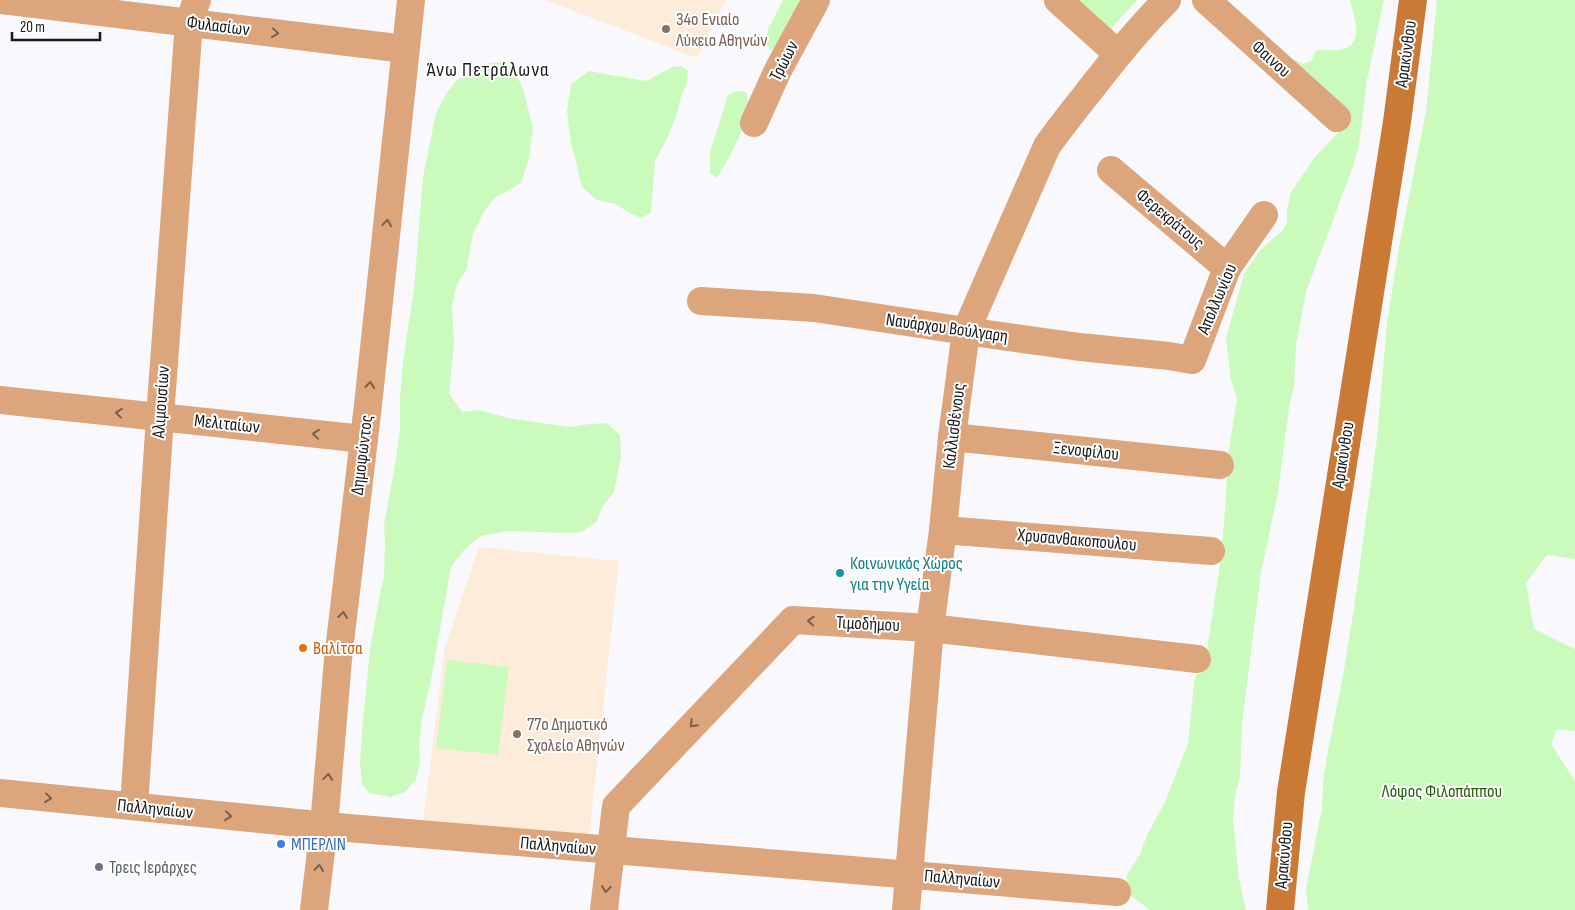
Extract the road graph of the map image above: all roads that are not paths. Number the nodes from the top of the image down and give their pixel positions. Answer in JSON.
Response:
{"nodes":[{"id":1,"x":1,"y":0,"type":"edge"},
{"id":2,"x":411,"y":0,"type":"edge"},
{"id":3,"x":816,"y":0,"type":"edge"},
{"id":4,"x":1058,"y":0,"type":"edge"},
{"id":5,"x":1167,"y":0,"type":"edge"},
{"id":6,"x":1206,"y":0,"type":"edge"},
{"id":7,"x":1413,"y":0,"type":"edge"},
{"id":8,"x":193,"y":11,"type":"edge"},
{"id":9,"x":405,"y":48,"type":"junction"},
{"id":10,"x":1118,"y":54,"type":"junction"},
{"id":11,"x":1337,"y":118,"type":"dead end"},
{"id":12,"x":754,"y":123,"type":"dead end"},
{"id":13,"x":1111,"y":170,"type":"dead end"},
{"id":14,"x":1264,"y":215,"type":"dead end"},
{"id":15,"x":1227,"y":268,"type":"junction"},
{"id":16,"x":701,"y":301,"type":"dead end"},
{"id":17,"x":966,"y":331,"type":"junction"},
{"id":18,"x":1192,"y":360,"type":"joint"},
{"id":19,"x":0,"y":400,"type":"edge"},
{"id":20,"x":160,"y":417,"type":"junction"},
{"id":21,"x":952,"y":437,"type":"junction"},
{"id":22,"x":364,"y":439,"type":"junction"},
{"id":23,"x":1220,"y":465,"type":"dead end"},
{"id":24,"x":943,"y":530,"type":"junction"},
{"id":25,"x":1211,"y":551,"type":"dead end"},
{"id":26,"x":930,"y":628,"type":"junction"},
{"id":27,"x":1197,"y":659,"type":"dead end"},
{"id":28,"x":0,"y":793,"type":"edge"},
{"id":29,"x":134,"y":806,"type":"junction"},
{"id":30,"x":324,"y":826,"type":"junction"},
{"id":31,"x":610,"y":850,"type":"junction"},
{"id":32,"x":909,"y":875,"type":"junction"},
{"id":33,"x":1117,"y":892,"type":"dead end"},
{"id":34,"x":314,"y":910,"type":"edge"},
{"id":35,"x":604,"y":910,"type":"edge"},
{"id":36,"x":906,"y":910,"type":"edge"},
{"id":37,"x":1280,"y":910,"type":"edge"}],
"edges":[{"from":1,"to":8,"type":"street","name":"Φυλασίων"},
{"from":2,"to":9,"type":"street","name":"Δημοφώντος"},
{"from":3,"to":12,"type":"street","name":"Τρώων"},
{"from":4,"to":10,"type":"street"},
{"from":5,"to":10,"type":"street","name":"Καλλισθένους"},
{"from":6,"to":11,"type":"street","name":"Φαινου"},
{"from":7,"to":37,"type":"street","name":"Αρακύνθου"},
{"from":8,"to":9,"type":"street","name":"Φυλασίων","one_way":true},
{"from":8,"to":20,"type":"street","name":"Αλιμουσίων"},
{"from":22,"to":9,"type":"street","name":"Δημοφώντος","one_way":true},
{"from":10,"to":17,"type":"street","name":"Καλλισθένους"},
{"from":13,"to":15,"type":"street","name":"Φερεκράτους"},
{"from":14,"to":15,"type":"street","name":"Απολλωνίου"},
{"from":15,"to":18,"type":"street","name":"Απολλωνίου"},
{"from":16,"to":17,"type":"street","name":"Ναυάρχου Βούλγαρη"},
{"from":17,"to":18,"type":"street","name":"Ναυάρχου Βούλγαρη"},
{"from":17,"to":21,"type":"street","name":"Καλλισθένους"},
{"from":20,"to":19,"type":"street","name":"Μελιταίων","one_way":true},
{"from":22,"to":20,"type":"street","name":"Μελιταίων","one_way":true},
{"from":20,"to":29,"type":"street","name":"Αλιμουσίων"},
{"from":21,"to":23,"type":"street","name":"Ξενοφίλου"},
{"from":21,"to":24,"type":"street","name":"Καλλισθένους"},
{"from":30,"to":22,"type":"street","name":"Δημοφώντος","one_way":true},
{"from":24,"to":25,"type":"street","name":"Χρυσανθακοπουλου"},
{"from":24,"to":26,"type":"street","name":"Καλλισθένους"},
{"from":26,"to":27,"type":"street","name":"Τιμοδήμου"},
{"from":26,"to":31,"type":"street","name":"Τιμοδήμου","one_way":true},
{"from":26,"to":32,"type":"street","name":"Καλλισθένους"},
{"from":28,"to":29,"type":"street","name":"Παλληναίων","one_way":true},
{"from":29,"to":30,"type":"street","name":"Παλληναίων","one_way":true},
{"from":30,"to":31,"type":"street","name":"Παλληναίων"},
{"from":34,"to":30,"type":"street","name":"Δημοφώντος","one_way":true},
{"from":31,"to":32,"type":"street","name":"Παλληναίων"},
{"from":31,"to":35,"type":"street","one_way":true},
{"from":32,"to":33,"type":"street","name":"Παλληναίων"},
{"from":32,"to":36,"type":"street","name":"Καλλισθένους"}]}
